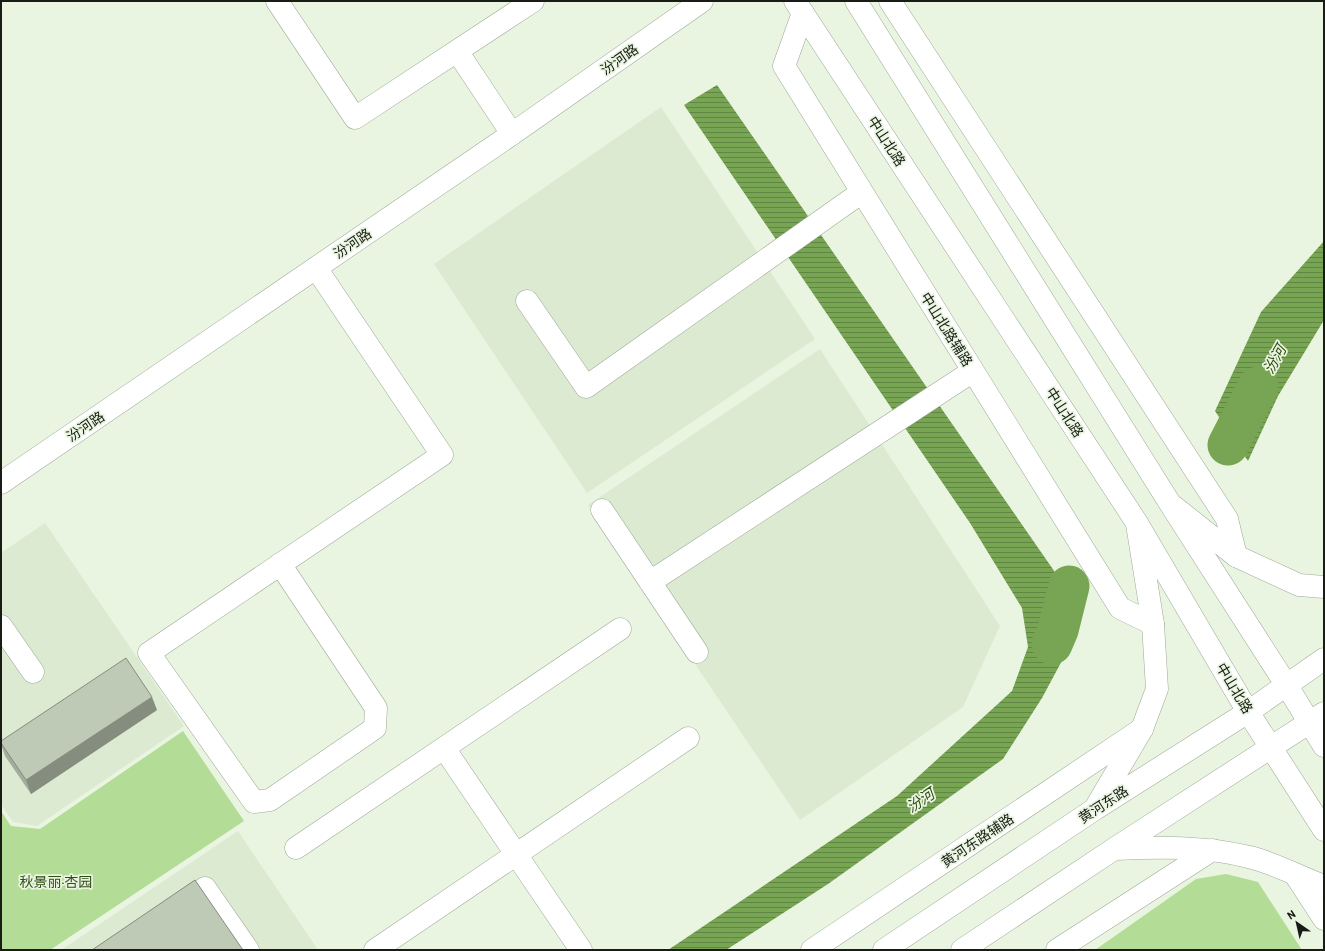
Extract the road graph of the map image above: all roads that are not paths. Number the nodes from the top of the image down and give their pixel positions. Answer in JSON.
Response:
{"nodes":[{"id":1,"x":277,"y":1,"type":"edge"},
{"id":2,"x":533,"y":1,"type":"edge"},
{"id":3,"x":702,"y":1,"type":"edge"},
{"id":4,"x":856,"y":1,"type":"edge"},
{"id":5,"x":890,"y":1,"type":"edge"},
{"id":6,"x":799,"y":7,"type":"edge"},
{"id":7,"x":457,"y":51,"type":"junction"},
{"id":8,"x":512,"y":134,"type":"junction"},
{"id":9,"x":862,"y":192,"type":"junction"},
{"id":10,"x":316,"y":268,"type":"junction"},
{"id":11,"x":527,"y":301,"type":"dead end"},
{"id":12,"x":973,"y":371,"type":"junction"},
{"id":13,"x":1,"y":483,"type":"edge"},
{"id":14,"x":1169,"y":502,"type":"junction"},
{"id":15,"x":602,"y":510,"type":"dead end"},
{"id":16,"x":1137,"y":523,"type":"junction"},
{"id":17,"x":1236,"y":556,"type":"junction"},
{"id":18,"x":280,"y":564,"type":"junction"},
{"id":19,"x":650,"y":582,"type":"junction"},
{"id":20,"x":1324,"y":587,"type":"edge"},
{"id":21,"x":1153,"y":624,"type":"junction"},
{"id":22,"x":1,"y":626,"type":"edge"},
{"id":23,"x":620,"y":629,"type":"dead end"},
{"id":24,"x":697,"y":652,"type":"dead end"},
{"id":25,"x":1324,"y":659,"type":"edge"},
{"id":26,"x":33,"y":672,"type":"dead end"},
{"id":27,"x":1287,"y":686,"type":"junction"},
{"id":28,"x":1248,"y":712,"type":"junction"},
{"id":29,"x":1317,"y":717,"type":"edge"},
{"id":30,"x":1142,"y":729,"type":"junction"},
{"id":31,"x":688,"y":738,"type":"dead end"},
{"id":32,"x":1324,"y":746,"type":"edge"},
{"id":33,"x":1272,"y":747,"type":"junction"},
{"id":34,"x":444,"y":748,"type":"junction"},
{"id":35,"x":1095,"y":809,"type":"junction"},
{"id":36,"x":1324,"y":830,"type":"edge"},
{"id":37,"x":296,"y":848,"type":"dead end"},
{"id":38,"x":1114,"y":848,"type":"junction"},
{"id":39,"x":1212,"y":850,"type":"junction"},
{"id":40,"x":516,"y":854,"type":"junction"},
{"id":41,"x":1296,"y":876,"type":"junction"},
{"id":42,"x":1324,"y":886,"type":"edge"},
{"id":43,"x":159,"y":919,"type":"edge"},
{"id":44,"x":1324,"y":919,"type":"edge"},
{"id":45,"x":248,"y":950,"type":"edge"},
{"id":46,"x":375,"y":950,"type":"edge"},
{"id":47,"x":580,"y":950,"type":"edge"},
{"id":48,"x":812,"y":950,"type":"edge"},
{"id":49,"x":884,"y":950,"type":"edge"},
{"id":50,"x":962,"y":950,"type":"edge"},
{"id":51,"x":1057,"y":950,"type":"edge"}],
"edges":[{"from":1,"to":7,"type":"street"},
{"from":2,"to":7,"type":"street"},
{"from":3,"to":8,"type":"street","name":"汾河路"},
{"from":4,"to":14,"type":"street"},
{"from":5,"to":17,"type":"street"},
{"from":6,"to":9,"type":"street","name":"中山北路辅路"},
{"from":6,"to":16,"type":"street","name":"中山北路"},
{"from":7,"to":8,"type":"street"},
{"from":8,"to":10,"type":"street","name":"汾河路"},
{"from":9,"to":11,"type":"street"},
{"from":9,"to":12,"type":"street","name":"中山北路辅路"},
{"from":10,"to":13,"type":"street","name":"汾河路"},
{"from":10,"to":18,"type":"street"},
{"from":12,"to":19,"type":"street"},
{"from":12,"to":21,"type":"street","name":"中山北路辅路"},
{"from":14,"to":17,"type":"street"},
{"from":14,"to":27,"type":"street"},
{"from":15,"to":19,"type":"street"},
{"from":16,"to":21,"type":"street"},
{"from":16,"to":28,"type":"street","name":"中山北路"},
{"from":17,"to":20,"type":"street"},
{"from":18,"to":18,"type":"street"},
{"from":19,"to":24,"type":"street"},
{"from":21,"to":30,"type":"street"},
{"from":22,"to":26,"type":"street"},
{"from":23,"to":34,"type":"street"},
{"from":25,"to":27,"type":"street","name":"黄河东路"},
{"from":27,"to":28,"type":"street","name":"黄河东路"},
{"from":27,"to":29,"type":"street"},
{"from":28,"to":33,"type":"street","name":"中山北路"},
{"from":28,"to":35,"type":"street","name":"黄河东路"},
{"from":29,"to":32,"type":"street"},
{"from":29,"to":33,"type":"street"},
{"from":30,"to":35,"type":"street"},
{"from":30,"to":48,"type":"street","name":"黄河东路辅路"},
{"from":31,"to":40,"type":"street"},
{"from":33,"to":36,"type":"street","name":"中山北路"},
{"from":33,"to":38,"type":"street"},
{"from":34,"to":37,"type":"street"},
{"from":34,"to":40,"type":"street"},
{"from":35,"to":49,"type":"street","name":"黄河东路"},
{"from":38,"to":39,"type":"street"},
{"from":38,"to":50,"type":"street"},
{"from":39,"to":41,"type":"street"},
{"from":39,"to":51,"type":"street"},
{"from":40,"to":46,"type":"street"},
{"from":40,"to":47,"type":"street"},
{"from":41,"to":42,"type":"street"},
{"from":41,"to":44,"type":"street"},
{"from":43,"to":45,"type":"street"}]}
